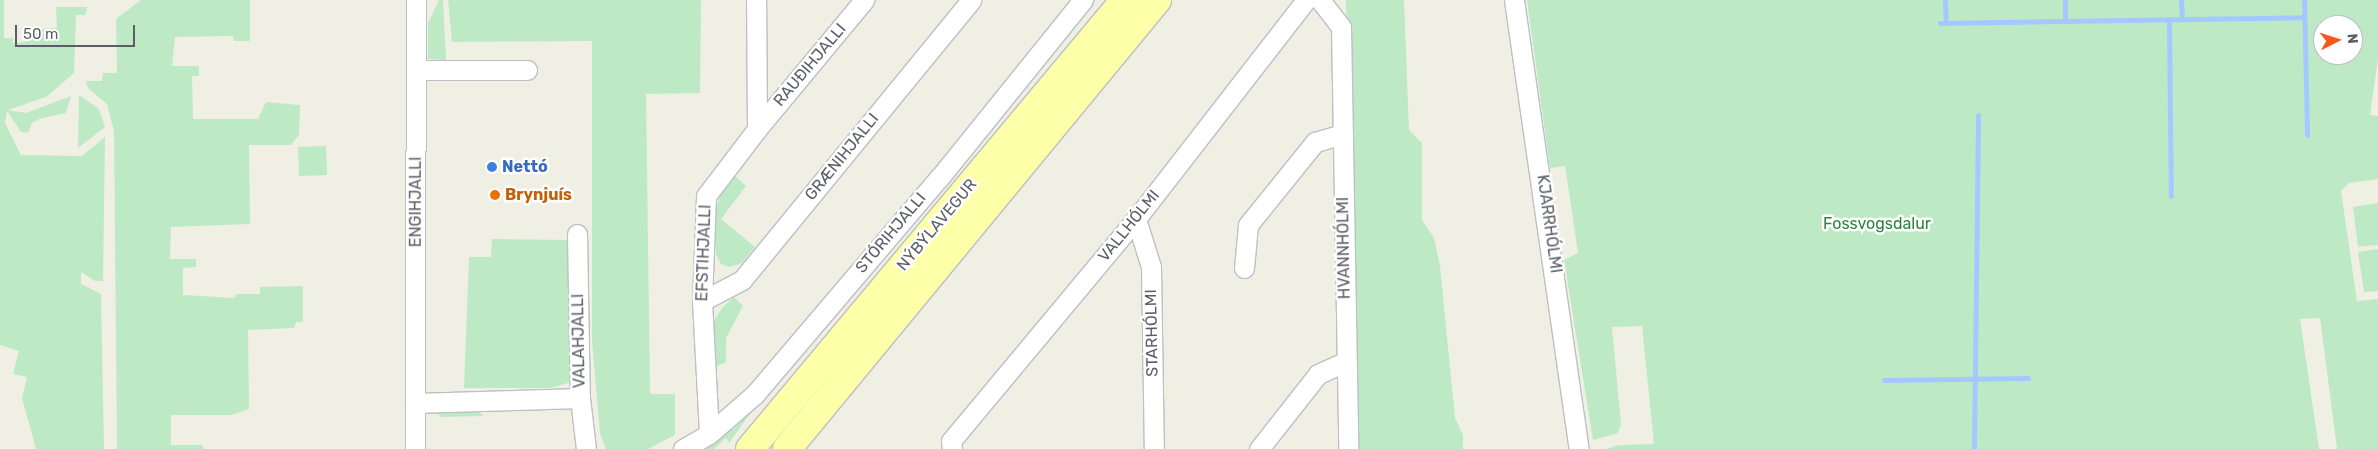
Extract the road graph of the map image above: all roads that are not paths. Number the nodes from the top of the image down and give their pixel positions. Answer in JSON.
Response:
{"nodes":[{"id":1,"x":416,"y":0,"type":"edge"},
{"id":2,"x":756,"y":0,"type":"edge"},
{"id":3,"x":864,"y":0,"type":"edge"},
{"id":4,"x":972,"y":0,"type":"edge"},
{"id":5,"x":1083,"y":0,"type":"edge"},
{"id":6,"x":1125,"y":0,"type":"edge"},
{"id":7,"x":1157,"y":0,"type":"edge"},
{"id":8,"x":1306,"y":0,"type":"edge"},
{"id":9,"x":1320,"y":0,"type":"edge"},
{"id":10,"x":1514,"y":0,"type":"edge"},
{"id":11,"x":416,"y":70,"type":"junction"},
{"id":12,"x":527,"y":70,"type":"dead end"},
{"id":13,"x":757,"y":129,"type":"junction"},
{"id":14,"x":1343,"y":134,"type":"junction"},
{"id":15,"x":1136,"y":219,"type":"junction"},
{"id":16,"x":577,"y":234,"type":"dead end"},
{"id":17,"x":1244,"y":268,"type":"dead end"},
{"id":18,"x":702,"y":302,"type":"junction"},
{"id":19,"x":1345,"y":362,"type":"junction"},
{"id":20,"x":580,"y":398,"type":"junction"},
{"id":21,"x":415,"y":403,"type":"junction"},
{"id":22,"x":709,"y":434,"type":"junction"},
{"id":23,"x":415,"y":449,"type":"edge"},
{"id":24,"x":586,"y":449,"type":"edge"},
{"id":25,"x":683,"y":449,"type":"edge"},
{"id":26,"x":750,"y":449,"type":"edge"},
{"id":27,"x":787,"y":449,"type":"edge"},
{"id":28,"x":952,"y":449,"type":"edge"},
{"id":29,"x":1154,"y":449,"type":"edge"},
{"id":30,"x":1259,"y":449,"type":"edge"},
{"id":31,"x":1348,"y":449,"type":"edge"},
{"id":32,"x":1579,"y":449,"type":"edge"}],
"edges":[{"from":1,"to":11,"type":"street","name":"ENGIHJALLI"},
{"from":2,"to":13,"type":"street"},
{"from":3,"to":13,"type":"street","name":"RAUÐIHJALLI"},
{"from":4,"to":18,"type":"street","name":"GRÆNIHJALLI"},
{"from":5,"to":22,"type":"street","name":"STÓRIHJALLI"},
{"from":6,"to":26,"type":"main road","name":"NÝBÝLAVEGUR"},
{"from":7,"to":27,"type":"main road","name":"NÝBÝLAVEGUR"},
{"from":8,"to":15,"type":"street","name":"VALLHÓLMI"},
{"from":9,"to":14,"type":"street","name":"HVANNHÓLMI"},
{"from":10,"to":32,"type":"street","name":"KJARRHÓLMI"},
{"from":11,"to":12,"type":"street"},
{"from":11,"to":21,"type":"street","name":"ENGIHJALLI"},
{"from":13,"to":18,"type":"street","name":"EFSTIHJALLI"},
{"from":14,"to":17,"type":"street"},
{"from":14,"to":19,"type":"street","name":"HVANNHÓLMI"},
{"from":15,"to":28,"type":"street","name":"VALLHÓLMI"},
{"from":15,"to":29,"type":"street","name":"STARHÓLMI"},
{"from":16,"to":20,"type":"street","name":"VALAHJALLI"},
{"from":18,"to":22,"type":"street","name":"EFSTIHJALLI"},
{"from":19,"to":30,"type":"street"},
{"from":19,"to":31,"type":"street","name":"HVANNHÓLMI"},
{"from":20,"to":21,"type":"street"},
{"from":20,"to":24,"type":"street","name":"VALAHJALLI"},
{"from":21,"to":23,"type":"street","name":"ENGIHJALLI"},
{"from":22,"to":25,"type":"street","name":"STÓRIHJALLI"}]}
